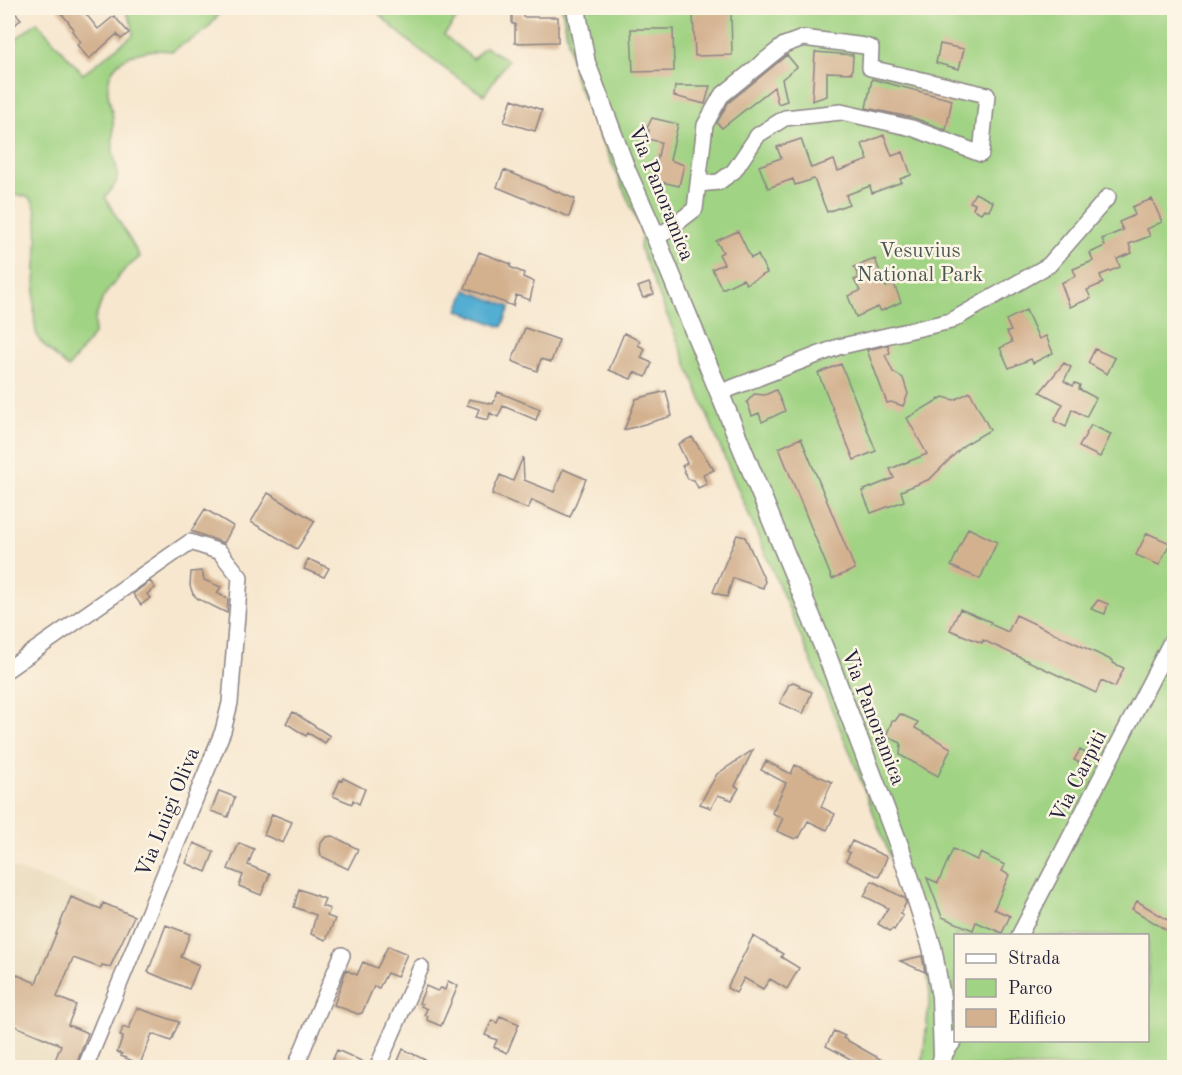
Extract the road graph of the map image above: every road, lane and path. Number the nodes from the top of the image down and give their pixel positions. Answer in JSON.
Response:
{"nodes":[{"id":1,"x":576,"y":8,"type":"edge"},
{"id":2,"x":698,"y":184,"type":"junction"},
{"id":3,"x":1108,"y":197,"type":"dead end"},
{"id":4,"x":656,"y":239,"type":"junction"},
{"id":5,"x":719,"y":393,"type":"junction"},
{"id":6,"x":1174,"y":636,"type":"edge"},
{"id":7,"x":8,"y":669,"type":"edge"},
{"id":8,"x":1020,"y":934,"type":"edge"},
{"id":9,"x":342,"y":955,"type":"dead end"},
{"id":10,"x":421,"y":967,"type":"dead end"},
{"id":11,"x":954,"y":1041,"type":"edge"},
{"id":12,"x":941,"y":1062,"type":"edge"},
{"id":13,"x":86,"y":1068,"type":"edge"},
{"id":14,"x":295,"y":1068,"type":"edge"},
{"id":15,"x":377,"y":1068,"type":"edge"}],
"edges":[{"from":1,"to":4,"type":"street","name":"Via Panoramica"},
{"from":2,"to":2,"type":"street"},
{"from":2,"to":4,"type":"street"},
{"from":3,"to":5,"type":"street"},
{"from":4,"to":5,"type":"street","name":"Via Panoramica"},
{"from":5,"to":12,"type":"street","name":"Via Panoramica"},
{"from":6,"to":8,"type":"street","name":"Via Carpiti"},
{"from":7,"to":13,"type":"street","name":"Via Luigi Oliva"},
{"from":9,"to":14,"type":"street"},
{"from":10,"to":15,"type":"street"},
{"from":11,"to":12,"type":"street"}]}
